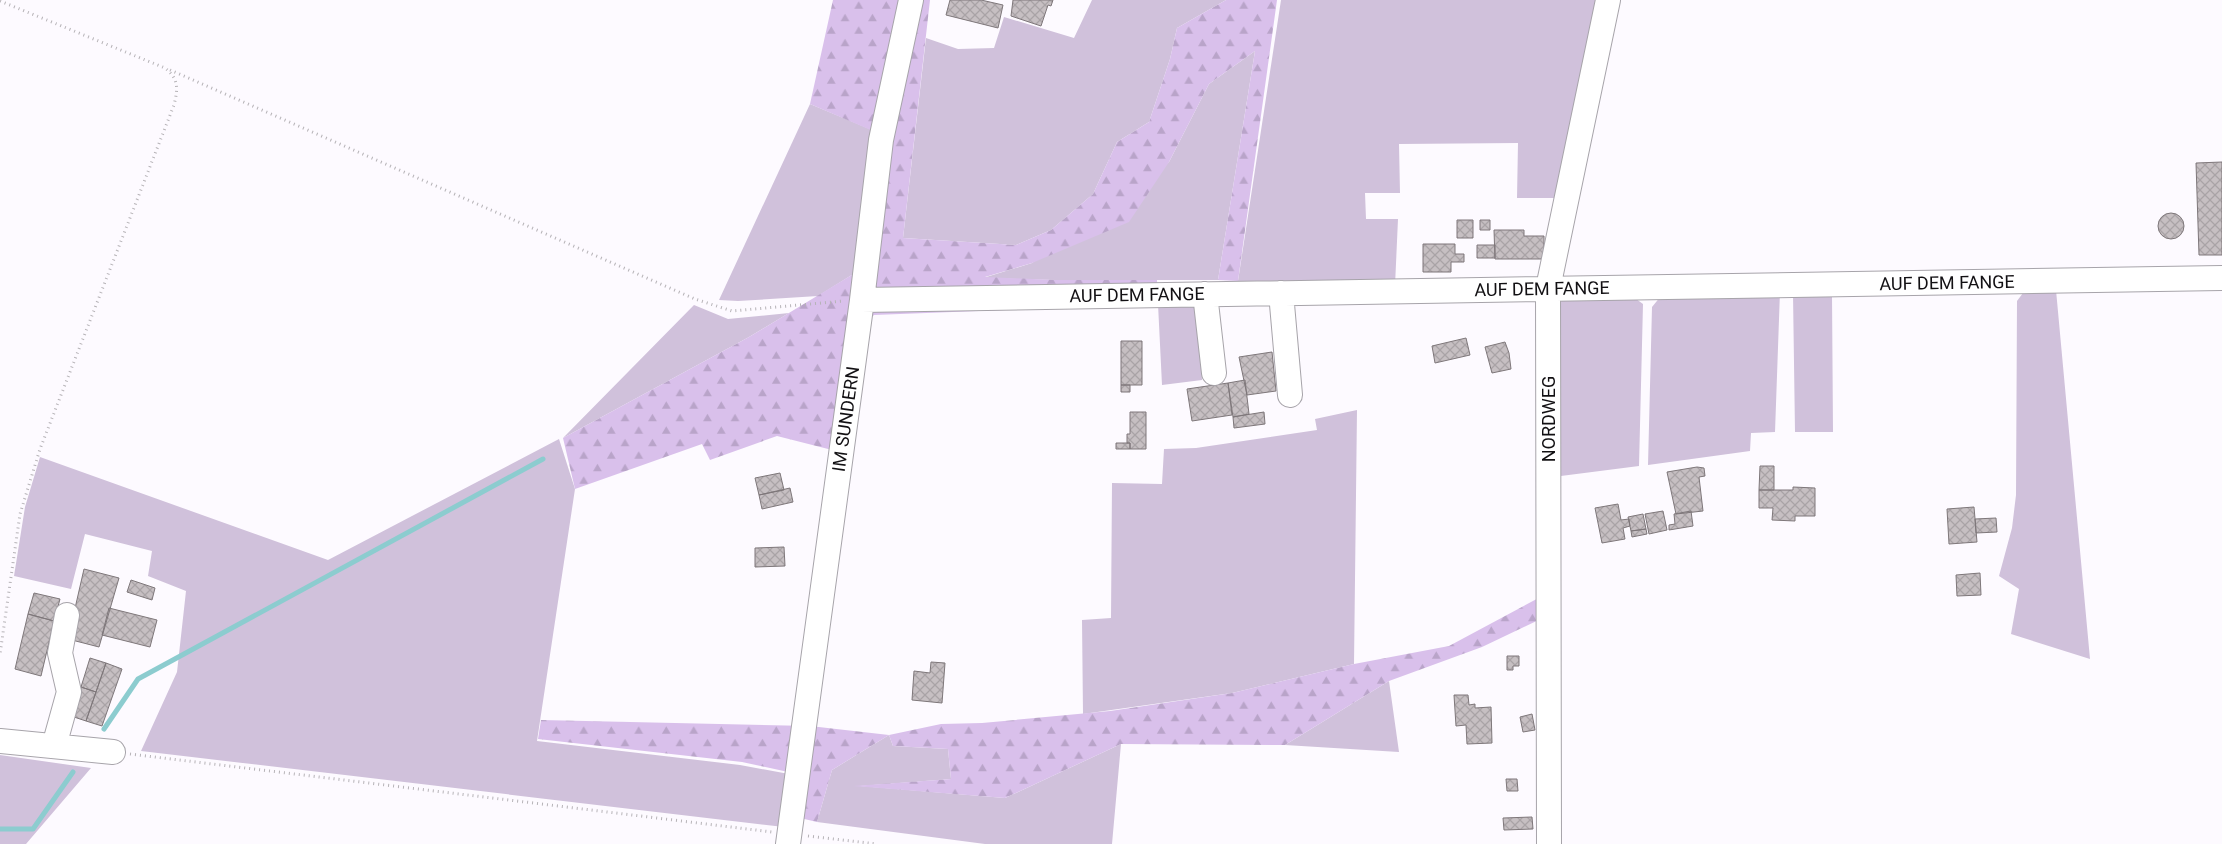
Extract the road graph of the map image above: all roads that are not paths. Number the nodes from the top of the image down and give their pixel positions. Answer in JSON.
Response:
{"nodes":[{"id":1,"x":910,"y":0,"type":"edge"},
{"id":2,"x":1608,"y":0,"type":"edge"},
{"id":3,"x":2222,"y":278,"type":"edge"},
{"id":4,"x":1548,"y":288,"type":"junction"},
{"id":5,"x":1281,"y":293,"type":"junction"},
{"id":6,"x":1205,"y":294,"type":"junction"},
{"id":7,"x":862,"y":300,"type":"junction"},
{"id":8,"x":1214,"y":373,"type":"dead end"},
{"id":9,"x":1290,"y":395,"type":"dead end"},
{"id":10,"x":67,"y":615,"type":"dead end"},
{"id":11,"x":0,"y":741,"type":"edge"},
{"id":12,"x":54,"y":746,"type":"junction"},
{"id":13,"x":113,"y":752,"type":"road end"},
{"id":14,"x":789,"y":839,"type":"edge"},
{"id":15,"x":1549,"y":844,"type":"edge"}],
"edges":[{"from":1,"to":7,"type":"street","name":"IM SUNDERN"},
{"from":2,"to":4,"type":"street","name":"NORDWEG"},
{"from":3,"to":4,"type":"street","name":"AUF DEM FANGE"},
{"from":4,"to":5,"type":"street","name":"AUF DEM FANGE"},
{"from":4,"to":15,"type":"street","name":"NORDWEG"},
{"from":5,"to":6,"type":"street","name":"AUF DEM FANGE"},
{"from":5,"to":9,"type":"street"},
{"from":6,"to":7,"type":"street","name":"AUF DEM FANGE"},
{"from":6,"to":8,"type":"street"},
{"from":7,"to":14,"type":"street","name":"IM SUNDERN"},
{"from":10,"to":12,"type":"street"},
{"from":11,"to":12,"type":"street"},
{"from":12,"to":13,"type":"street"}]}
